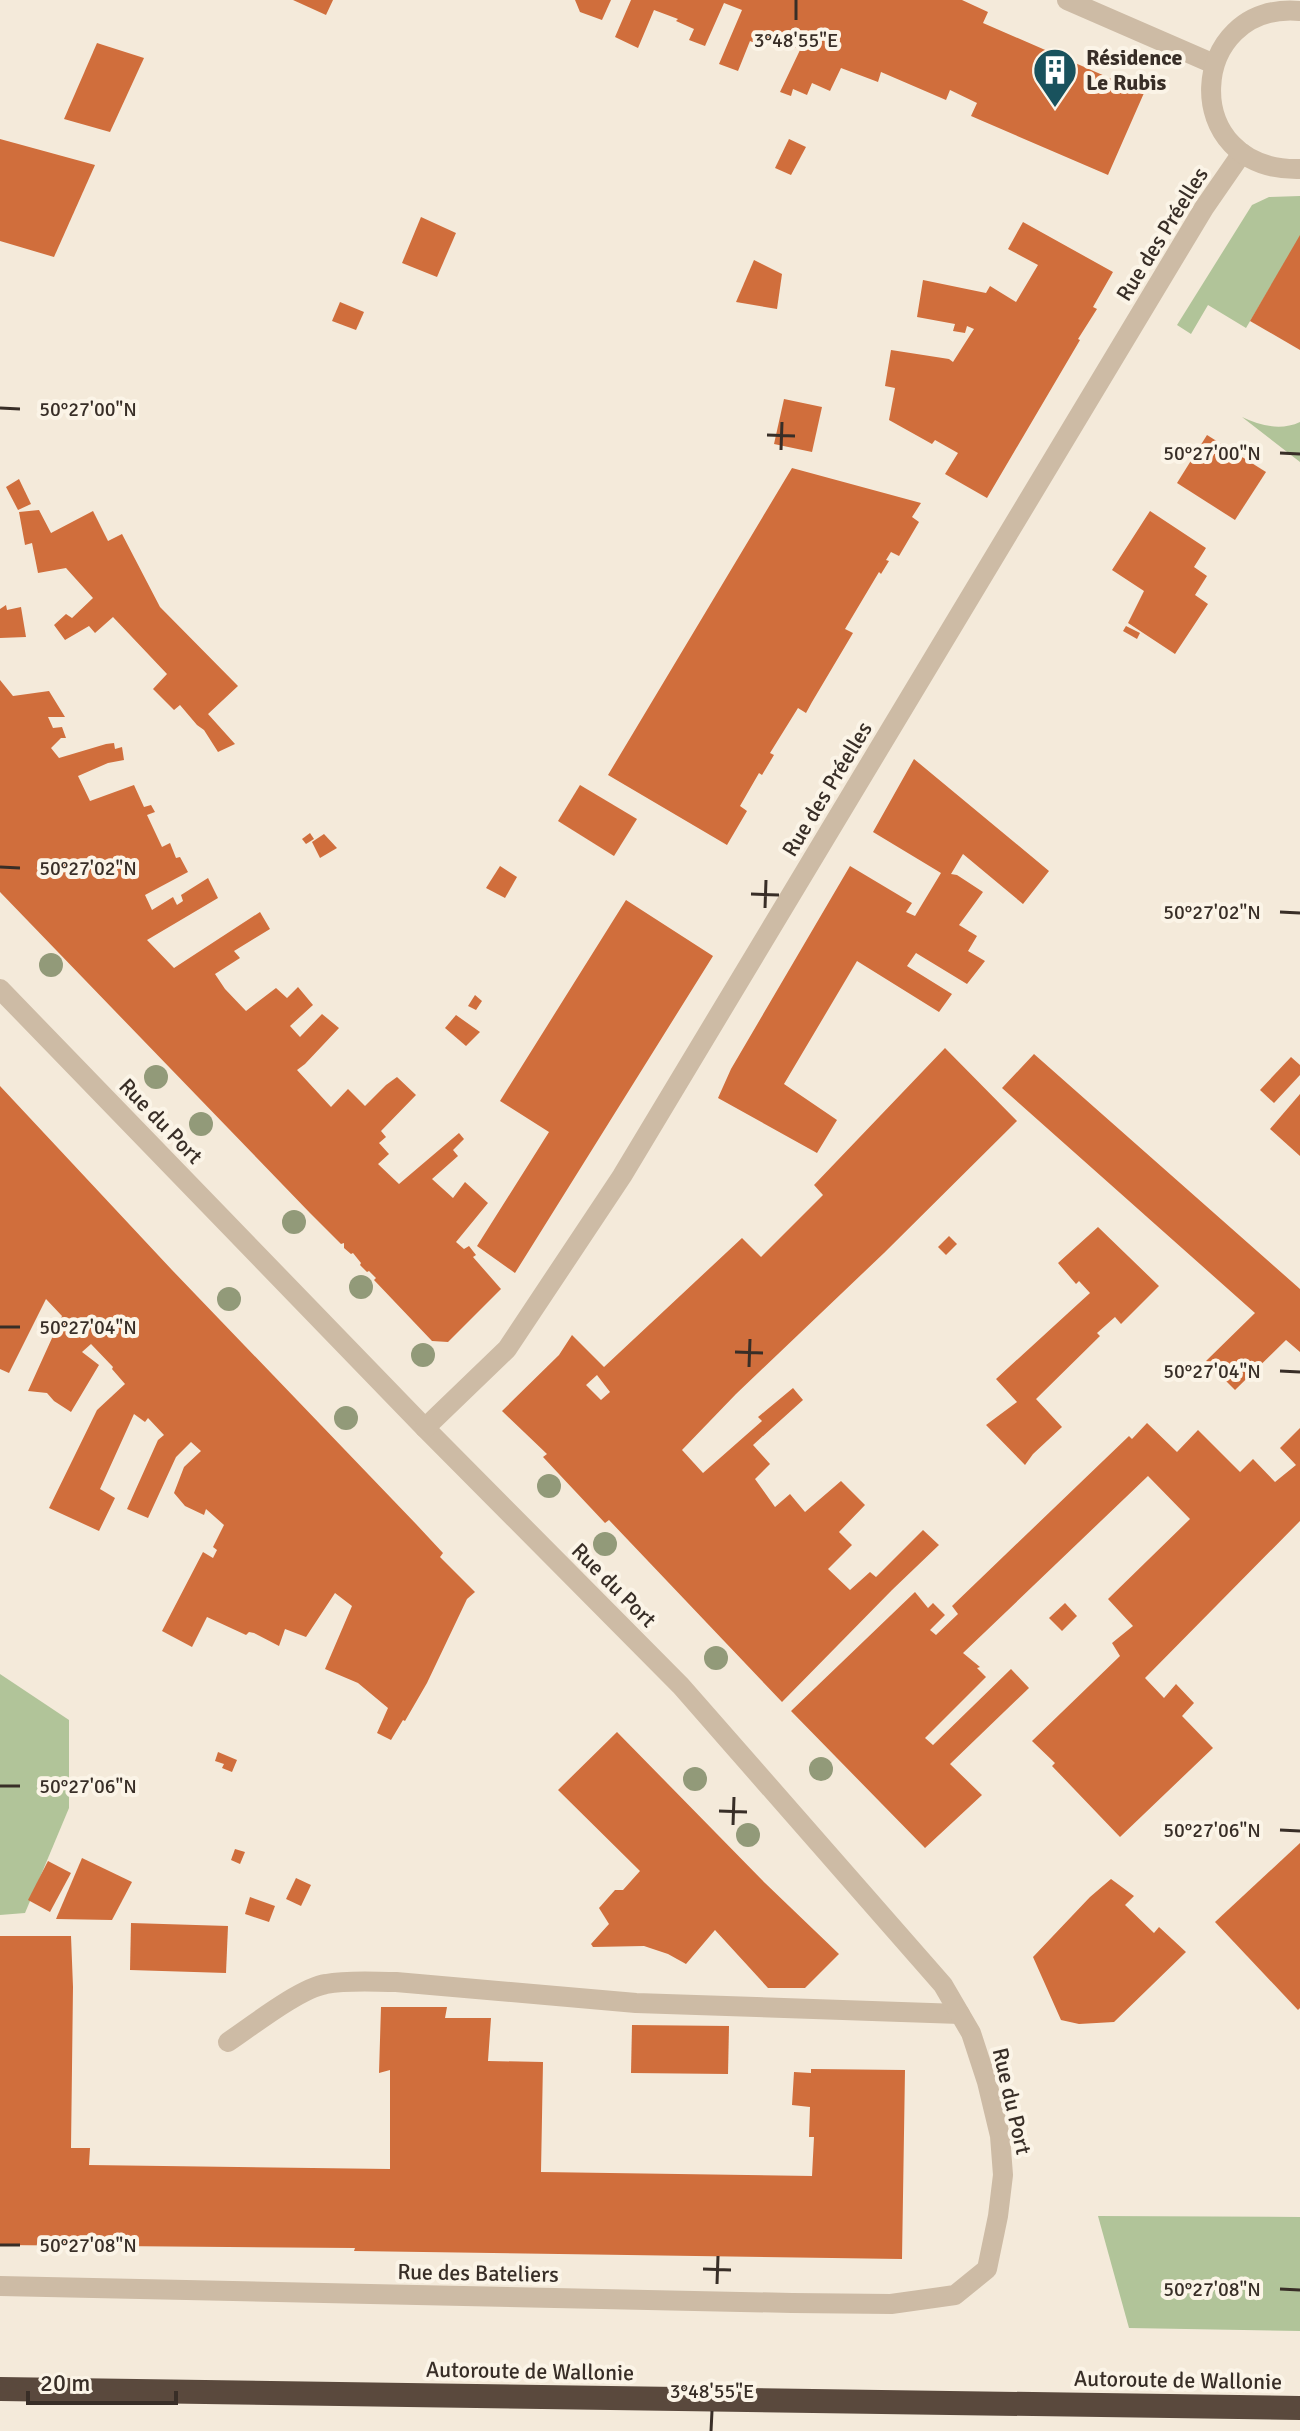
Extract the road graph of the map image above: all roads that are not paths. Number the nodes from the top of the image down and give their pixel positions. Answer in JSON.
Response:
{"nodes":[{"id":1,"x":1067,"y":0,"type":"edge"},
{"id":2,"x":1300,"y":11,"type":"edge"},
{"id":3,"x":1214,"y":64,"type":"junction"},
{"id":4,"x":1242,"y":153,"type":"junction"},
{"id":5,"x":1300,"y":169,"type":"edge"},
{"id":6,"x":0,"y":989,"type":"edge"},
{"id":7,"x":425,"y":1428,"type":"junction"},
{"id":8,"x":960,"y":2014,"type":"junction"},
{"id":9,"x":228,"y":2042,"type":"dead end"},
{"id":10,"x":0,"y":2286,"type":"edge"},
{"id":11,"x":955,"y":2295,"type":"joint"},
{"id":12,"x":0,"y":2389,"type":"edge"},
{"id":13,"x":1300,"y":2408,"type":"edge"}],
"edges":[{"from":1,"to":3,"type":"street"},
{"from":2,"to":3,"type":"street"},
{"from":3,"to":4,"type":"street"},
{"from":4,"to":5,"type":"street"},
{"from":4,"to":7,"type":"street","name":"Rue des Préelles"},
{"from":6,"to":7,"type":"street","name":"Rue du Port"},
{"from":7,"to":8,"type":"street","name":"Rue du Port"},
{"from":8,"to":9,"type":"street"},
{"from":8,"to":11,"type":"street","name":"Rue du Port"},
{"from":10,"to":11,"type":"street","name":"Rue des Bateliers"},
{"from":12,"to":13,"type":"highway","name":"Autoroute de Wallonie"}]}
